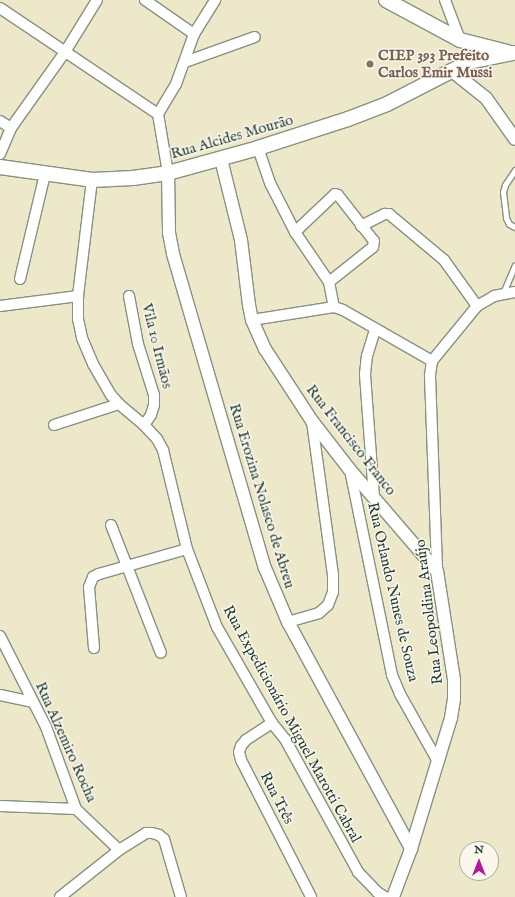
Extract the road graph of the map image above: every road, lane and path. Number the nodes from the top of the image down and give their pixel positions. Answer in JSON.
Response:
{"nodes":[{"id":1,"x":97,"y":0,"type":"edge"},
{"id":2,"x":145,"y":0,"type":"edge"},
{"id":3,"x":215,"y":0,"type":"edge"},
{"id":4,"x":386,"y":0,"type":"edge"},
{"id":5,"x":445,"y":0,"type":"edge"},
{"id":6,"x":0,"y":8,"type":"edge"},
{"id":7,"x":194,"y":34,"type":"junction"},
{"id":8,"x":255,"y":37,"type":"dead end"},
{"id":9,"x":460,"y":40,"type":"junction"},
{"id":10,"x":65,"y":52,"type":"junction"},
{"id":11,"x":514,"y":53,"type":"edge"},
{"id":12,"x":185,"y":62,"type":"junction"},
{"id":13,"x":456,"y":68,"type":"junction"},
{"id":14,"x":158,"y":114,"type":"junction"},
{"id":15,"x":0,"y":121,"type":"edge"},
{"id":16,"x":11,"y":128,"type":"junction"},
{"id":17,"x":515,"y":139,"type":"edge"},
{"id":18,"x":258,"y":148,"type":"junction"},
{"id":19,"x":0,"y":154,"type":"edge"},
{"id":20,"x":221,"y":159,"type":"junction"},
{"id":21,"x":0,"y":167,"type":"edge"},
{"id":22,"x":515,"y":170,"type":"edge"},
{"id":23,"x":168,"y":173,"type":"junction"},
{"id":24,"x":45,"y":174,"type":"junction"},
{"id":25,"x":92,"y":180,"type":"junction"},
{"id":26,"x":362,"y":226,"type":"junction"},
{"id":27,"x":515,"y":227,"type":"edge"},
{"id":28,"x":295,"y":232,"type":"junction"},
{"id":29,"x":515,"y":264,"type":"edge"},
{"id":30,"x":20,"y":279,"type":"dead end"},
{"id":31,"x":329,"y":282,"type":"junction"},
{"id":32,"x":515,"y":292,"type":"edge"},
{"id":33,"x":503,"y":293,"type":"junction"},
{"id":34,"x":78,"y":296,"type":"junction"},
{"id":35,"x":129,"y":296,"type":"dead end"},
{"id":36,"x":0,"y":306,"type":"edge"},
{"id":37,"x":477,"y":306,"type":"junction"},
{"id":38,"x":334,"y":307,"type":"junction"},
{"id":39,"x":252,"y":320,"type":"junction"},
{"id":40,"x":375,"y":330,"type":"junction"},
{"id":41,"x":432,"y":361,"type":"junction"},
{"id":42,"x":119,"y":404,"type":"junction"},
{"id":43,"x":312,"y":421,"type":"junction"},
{"id":44,"x":54,"y":425,"type":"dead end"},
{"id":45,"x":144,"y":425,"type":"junction"},
{"id":46,"x":350,"y":470,"type":"junction"},
{"id":47,"x":374,"y":497,"type":"junction"},
{"id":48,"x":111,"y":525,"type":"dead end"},
{"id":49,"x":187,"y":549,"type":"junction"},
{"id":50,"x":127,"y":566,"type":"junction"},
{"id":51,"x":437,"y":571,"type":"junction"},
{"id":52,"x":288,"y":622,"type":"junction"},
{"id":53,"x":0,"y":636,"type":"edge"},
{"id":54,"x":94,"y":648,"type":"dead end"},
{"id":55,"x":160,"y":653,"type":"dead end"},
{"id":56,"x":0,"y":695,"type":"edge"},
{"id":57,"x":32,"y":702,"type":"junction"},
{"id":58,"x":272,"y":723,"type":"junction"},
{"id":59,"x":437,"y":760,"type":"junction"},
{"id":60,"x":0,"y":806,"type":"edge"},
{"id":61,"x":76,"y":809,"type":"junction"},
{"id":62,"x":411,"y":848,"type":"junction"},
{"id":63,"x":119,"y":850,"type":"junction"},
{"id":64,"x":60,"y":897,"type":"edge"},
{"id":65,"x":181,"y":897,"type":"edge"},
{"id":66,"x":311,"y":897,"type":"edge"},
{"id":67,"x":385,"y":897,"type":"edge"},
{"id":68,"x":393,"y":897,"type":"edge"}],
"edges":[{"from":1,"to":10,"type":"street"},
{"from":2,"to":7,"type":"street"},
{"from":3,"to":7,"type":"street"},
{"from":4,"to":9,"type":"main road"},
{"from":5,"to":9,"type":"street"},
{"from":6,"to":10,"type":"street"},
{"from":7,"to":12,"type":"street"},
{"from":8,"to":12,"type":"street"},
{"from":9,"to":11,"type":"main road"},
{"from":9,"to":13,"type":"main road"},
{"from":10,"to":14,"type":"street"},
{"from":10,"to":16,"type":"street"},
{"from":11,"to":13,"type":"main road","name":"Rua Alcides Mourão"},
{"from":12,"to":14,"type":"street"},
{"from":13,"to":17,"type":"street"},
{"from":13,"to":18,"type":"main road","name":"Rua Alcides Mourão"},
{"from":14,"to":23,"type":"street"},
{"from":15,"to":16,"type":"street"},
{"from":16,"to":19,"type":"street"},
{"from":18,"to":20,"type":"main road","name":"Rua Alcides Mourão"},
{"from":18,"to":28,"type":"street"},
{"from":20,"to":23,"type":"main road","name":"Rua Alcides Mourão"},
{"from":20,"to":39,"type":"street","name":"Rua Francisco Franco"},
{"from":21,"to":24,"type":"main road","name":"Rua Alcides Mourão"},
{"from":22,"to":27,"type":"lane"},
{"from":23,"to":25,"type":"main road","name":"Rua Alcides Mourão"},
{"from":23,"to":52,"type":"street","name":"Rua Erozina Nolasco de Abreu"},
{"from":24,"to":25,"type":"main road","name":"Rua Alcides Mourão"},
{"from":24,"to":30,"type":"street"},
{"from":25,"to":34,"type":"street","name":"Rua Expedicionário Miguel Marotti Cabral"},
{"from":26,"to":28,"type":"street"},
{"from":26,"to":31,"type":"street"},
{"from":26,"to":37,"type":"street"},
{"from":28,"to":31,"type":"street"},
{"from":29,"to":33,"type":"lane"},
{"from":31,"to":38,"type":"street"},
{"from":32,"to":33,"type":"street"},
{"from":33,"to":37,"type":"street"},
{"from":34,"to":36,"type":"street"},
{"from":34,"to":42,"type":"street","name":"Rua Expedicionário Miguel Marotti Cabral"},
{"from":35,"to":45,"type":"street","name":"Vila 10 Irmãos"},
{"from":37,"to":41,"type":"street"},
{"from":38,"to":39,"type":"street"},
{"from":38,"to":40,"type":"street"},
{"from":39,"to":43,"type":"street","name":"Rua Francisco Franco"},
{"from":40,"to":41,"type":"street"},
{"from":40,"to":47,"type":"street"},
{"from":41,"to":51,"type":"street","name":"Rua Leopoldina Araújo"},
{"from":42,"to":44,"type":"street"},
{"from":42,"to":45,"type":"street","name":"Rua Expedicionário Miguel Marotti Cabral"},
{"from":43,"to":46,"type":"street","name":"Rua Francisco Franco"},
{"from":43,"to":52,"type":"street"},
{"from":45,"to":49,"type":"street","name":"Rua Expedicionário Miguel Marotti Cabral"},
{"from":46,"to":47,"type":"street","name":"Rua Francisco Franco"},
{"from":46,"to":59,"type":"street","name":"Rua Orlando Nunes de Souza"},
{"from":47,"to":51,"type":"street","name":"Rua Francisco Franco"},
{"from":48,"to":50,"type":"street"},
{"from":49,"to":50,"type":"street"},
{"from":49,"to":58,"type":"street","name":"Rua Expedicionário Miguel Marotti Cabral"},
{"from":50,"to":54,"type":"street"},
{"from":50,"to":55,"type":"street"},
{"from":51,"to":59,"type":"street","name":"Rua Leopoldina Araújo"},
{"from":52,"to":62,"type":"street","name":"Rua Erozina Nolasco de Abreu"},
{"from":53,"to":57,"type":"street","name":"Rua Alzemiro Rocha"},
{"from":56,"to":57,"type":"street"},
{"from":57,"to":61,"type":"street","name":"Rua Alzemiro Rocha"},
{"from":58,"to":66,"type":"street","name":"Rua Três"},
{"from":58,"to":67,"type":"street","name":"Rua Expedicionário Miguel Marotti Cabral"},
{"from":59,"to":62,"type":"street","name":"Rua Leopoldina Araújo"},
{"from":60,"to":61,"type":"street"},
{"from":61,"to":63,"type":"street","name":"Rua Alzemiro Rocha"},
{"from":62,"to":68,"type":"street","name":"Rua Leopoldina Araújo"},
{"from":63,"to":64,"type":"street"},
{"from":63,"to":65,"type":"street"}]}
